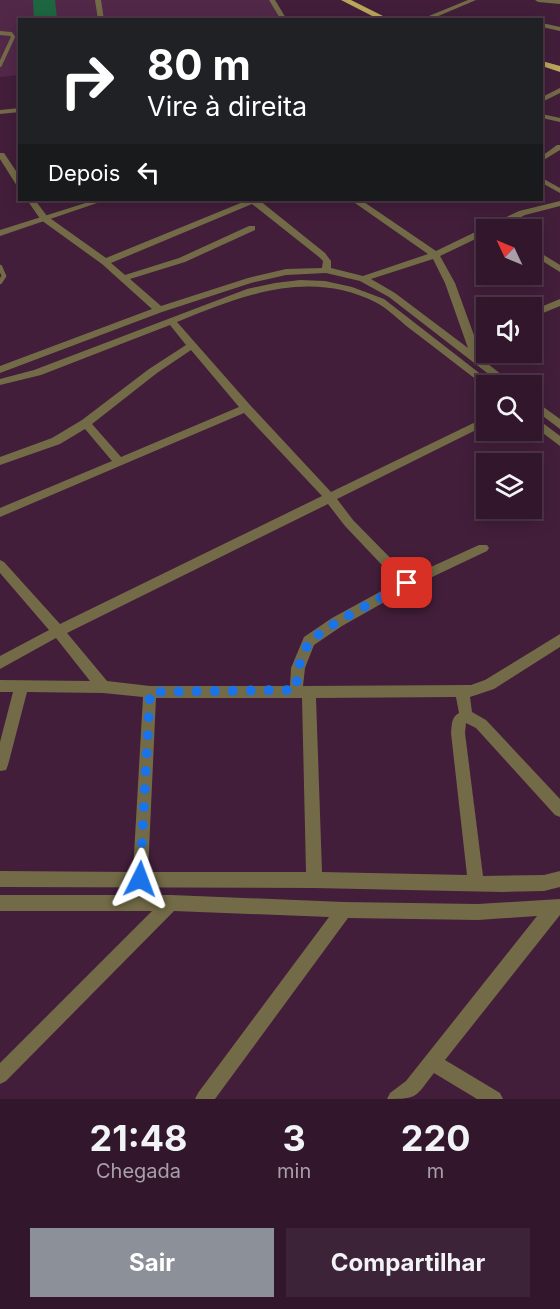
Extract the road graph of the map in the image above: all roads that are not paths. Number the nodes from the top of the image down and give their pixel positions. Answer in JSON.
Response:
{"nodes":[{"id":1,"x":98,"y":0,"type":"edge"},
{"id":2,"x":272,"y":0,"type":"edge"},
{"id":3,"x":345,"y":0,"type":"edge"},
{"id":4,"x":473,"y":0,"type":"edge"},
{"id":5,"x":538,"y":0,"type":"edge"},
{"id":6,"x":559,"y":2,"type":"edge"},
{"id":7,"x":101,"y":18,"type":"edge"},
{"id":8,"x":283,"y":18,"type":"edge"},
{"id":9,"x":383,"y":18,"type":"edge"},
{"id":10,"x":427,"y":18,"type":"edge"},
{"id":11,"x":543,"y":25,"type":"edge"},
{"id":12,"x":560,"y":29,"type":"edge"},
{"id":13,"x":0,"y":33,"type":"edge"},
{"id":14,"x":543,"y":64,"type":"edge"},
{"id":15,"x":0,"y":65,"type":"edge"},
{"id":16,"x":560,"y":69,"type":"edge"},
{"id":17,"x":560,"y":90,"type":"edge"},
{"id":18,"x":543,"y":99,"type":"edge"},
{"id":19,"x":18,"y":110,"type":"edge"},
{"id":20,"x":0,"y":112,"type":"edge"},
{"id":21,"x":543,"y":116,"type":"edge"},
{"id":22,"x":560,"y":120,"type":"edge"},
{"id":23,"x":560,"y":147,"type":"edge"},
{"id":24,"x":1,"y":155,"type":"edge"},
{"id":25,"x":543,"y":158,"type":"edge"},
{"id":26,"x":18,"y":181,"type":"edge"},
{"id":27,"x":543,"y":181,"type":"edge"},
{"id":28,"x":560,"y":191,"type":"edge"},
{"id":29,"x":32,"y":201,"type":"edge"},
{"id":30,"x":99,"y":201,"type":"edge"},
{"id":31,"x":252,"y":201,"type":"edge"},
{"id":32,"x":255,"y":201,"type":"edge"},
{"id":33,"x":358,"y":201,"type":"edge"},
{"id":34,"x":560,"y":203,"type":"edge"},
{"id":35,"x":44,"y":219,"type":"junction"},
{"id":36,"x":511,"y":219,"type":"edge"},
{"id":37,"x":252,"y":228,"type":"dead end"},
{"id":38,"x":0,"y":233,"type":"edge"},
{"id":39,"x":476,"y":236,"type":"edge"},
{"id":40,"x":435,"y":255,"type":"junction"},
{"id":41,"x":542,"y":257,"type":"edge"},
{"id":42,"x":105,"y":262,"type":"junction"},
{"id":43,"x":0,"y":267,"type":"edge"},
{"id":44,"x":560,"y":269,"type":"edge"},
{"id":45,"x":326,"y":270,"type":"junction"},
{"id":46,"x":124,"y":278,"type":"junction"},
{"id":47,"x":363,"y":279,"type":"junction"},
{"id":48,"x":0,"y":282,"type":"edge"},
{"id":49,"x":560,"y":302,"type":"edge"},
{"id":50,"x":159,"y":310,"type":"junction"},
{"id":51,"x":542,"y":310,"type":"edge"},
{"id":52,"x":171,"y":321,"type":"junction"},
{"id":53,"x":476,"y":341,"type":"edge"},
{"id":54,"x":471,"y":343,"type":"junction"},
{"id":55,"x":192,"y":345,"type":"junction"},
{"id":56,"x":476,"y":357,"type":"joint"},
{"id":57,"x":483,"y":363,"type":"edge"},
{"id":58,"x":0,"y":370,"type":"edge"},
{"id":59,"x":477,"y":375,"type":"edge"},
{"id":60,"x":498,"y":375,"type":"edge"},
{"id":61,"x":2,"y":383,"type":"edge"},
{"id":62,"x":246,"y":408,"type":"junction"},
{"id":63,"x":542,"y":411,"type":"edge"},
{"id":64,"x":86,"y":423,"type":"junction"},
{"id":65,"x":560,"y":425,"type":"edge"},
{"id":66,"x":476,"y":426,"type":"edge"},
{"id":67,"x":542,"y":427,"type":"edge"},
{"id":68,"x":560,"y":441,"type":"edge"},
{"id":69,"x":0,"y":461,"type":"edge"},
{"id":70,"x":119,"y":462,"type":"junction"},
{"id":71,"x":331,"y":499,"type":"junction"},
{"id":72,"x":0,"y":513,"type":"edge"},
{"id":73,"x":483,"y":548,"type":"dead end"},
{"id":74,"x":0,"y":565,"type":"edge"},
{"id":75,"x":407,"y":583,"type":"junction"},
{"id":76,"x":58,"y":631,"type":"junction"},
{"id":77,"x":560,"y":640,"type":"edge"},
{"id":78,"x":0,"y":663,"type":"edge"},
{"id":79,"x":0,"y":687,"type":"edge"},
{"id":80,"x":103,"y":687,"type":"junction"},
{"id":81,"x":21,"y":688,"type":"junction"},
{"id":82,"x":303,"y":690,"type":"junction"},
{"id":83,"x":150,"y":692,"type":"junction"},
{"id":84,"x":462,"y":692,"type":"junction"},
{"id":85,"x":466,"y":716,"type":"junction"},
{"id":86,"x":1,"y":765,"type":"edge"},
{"id":87,"x":560,"y":810,"type":"edge"},
{"id":88,"x":0,"y":879,"type":"edge"},
{"id":89,"x":140,"y":879,"type":"junction"},
{"id":90,"x":560,"y":879,"type":"edge"},
{"id":91,"x":314,"y":880,"type":"junction"},
{"id":92,"x":476,"y":883,"type":"junction"},
{"id":93,"x":0,"y":903,"type":"edge"},
{"id":94,"x":171,"y":903,"type":"junction"},
{"id":95,"x":557,"y":907,"type":"edge"},
{"id":96,"x":344,"y":910,"type":"junction"},
{"id":97,"x":432,"y":1062,"type":"junction"},
{"id":98,"x":0,"y":1075,"type":"edge"},
{"id":99,"x":204,"y":1099,"type":"edge"},
{"id":100,"x":396,"y":1099,"type":"edge"},
{"id":101,"x":494,"y":1099,"type":"edge"}],
"edges":[{"from":1,"to":7,"type":"street"},
{"from":2,"to":8,"type":"street"},
{"from":3,"to":9,"type":"main road"},
{"from":4,"to":10,"type":"street"},
{"from":5,"to":6,"type":"street"},
{"from":11,"to":12,"type":"street"},
{"from":13,"to":15,"type":"lane"},
{"from":14,"to":16,"type":"main road"},
{"from":17,"to":18,"type":"street"},
{"from":19,"to":20,"type":"street"},
{"from":21,"to":22,"type":"street"},
{"from":23,"to":25,"type":"street"},
{"from":24,"to":26,"type":"street"},
{"from":27,"to":28,"type":"street"},
{"from":29,"to":35,"type":"street"},
{"from":30,"to":35,"type":"street"},
{"from":31,"to":42,"type":"street"},
{"from":32,"to":45,"type":"street"},
{"from":33,"to":40,"type":"street"},
{"from":34,"to":36,"type":"street"},
{"from":35,"to":38,"type":"street"},
{"from":35,"to":42,"type":"street"},
{"from":37,"to":46,"type":"street"},
{"from":39,"to":40,"type":"street"},
{"from":40,"to":47,"type":"street"},
{"from":40,"to":54,"type":"street"},
{"from":41,"to":44,"type":"street"},
{"from":42,"to":46,"type":"street"},
{"from":43,"to":48,"type":"lane"},
{"from":45,"to":47,"type":"street"},
{"from":45,"to":50,"type":"street"},
{"from":46,"to":50,"type":"street"},
{"from":47,"to":56,"type":"street"},
{"from":49,"to":51,"type":"street"},
{"from":50,"to":58,"type":"street"},
{"from":52,"to":55,"type":"street"},
{"from":52,"to":59,"type":"street"},
{"from":52,"to":61,"type":"street"},
{"from":53,"to":54,"type":"street"},
{"from":54,"to":56,"type":"street"},
{"from":55,"to":62,"type":"street"},
{"from":55,"to":64,"type":"street"},
{"from":57,"to":60,"type":"street"},
{"from":62,"to":70,"type":"street"},
{"from":62,"to":71,"type":"street"},
{"from":63,"to":65,"type":"street"},
{"from":64,"to":69,"type":"street"},
{"from":64,"to":70,"type":"street"},
{"from":66,"to":71,"type":"street"},
{"from":67,"to":68,"type":"street"},
{"from":70,"to":72,"type":"street"},
{"from":71,"to":75,"type":"street"},
{"from":71,"to":76,"type":"street"},
{"from":73,"to":75,"type":"street"},
{"from":74,"to":76,"type":"street"},
{"from":75,"to":82,"type":"street"},
{"from":76,"to":78,"type":"street"},
{"from":76,"to":80,"type":"street"},
{"from":77,"to":84,"type":"street"},
{"from":79,"to":81,"type":"street"},
{"from":80,"to":81,"type":"street"},
{"from":80,"to":83,"type":"street"},
{"from":81,"to":86,"type":"street"},
{"from":82,"to":83,"type":"street"},
{"from":82,"to":84,"type":"street"},
{"from":82,"to":91,"type":"street"},
{"from":83,"to":89,"type":"street"},
{"from":84,"to":85,"type":"street"},
{"from":85,"to":87,"type":"street"},
{"from":85,"to":92,"type":"street"},
{"from":88,"to":89,"type":"street"},
{"from":89,"to":91,"type":"street"},
{"from":90,"to":92,"type":"street"},
{"from":91,"to":92,"type":"street"},
{"from":93,"to":94,"type":"street"},
{"from":94,"to":96,"type":"street"},
{"from":94,"to":98,"type":"street"},
{"from":95,"to":96,"type":"street"},
{"from":95,"to":97,"type":"street"},
{"from":96,"to":99,"type":"street"},
{"from":97,"to":100,"type":"street"},
{"from":97,"to":101,"type":"street"}]}
